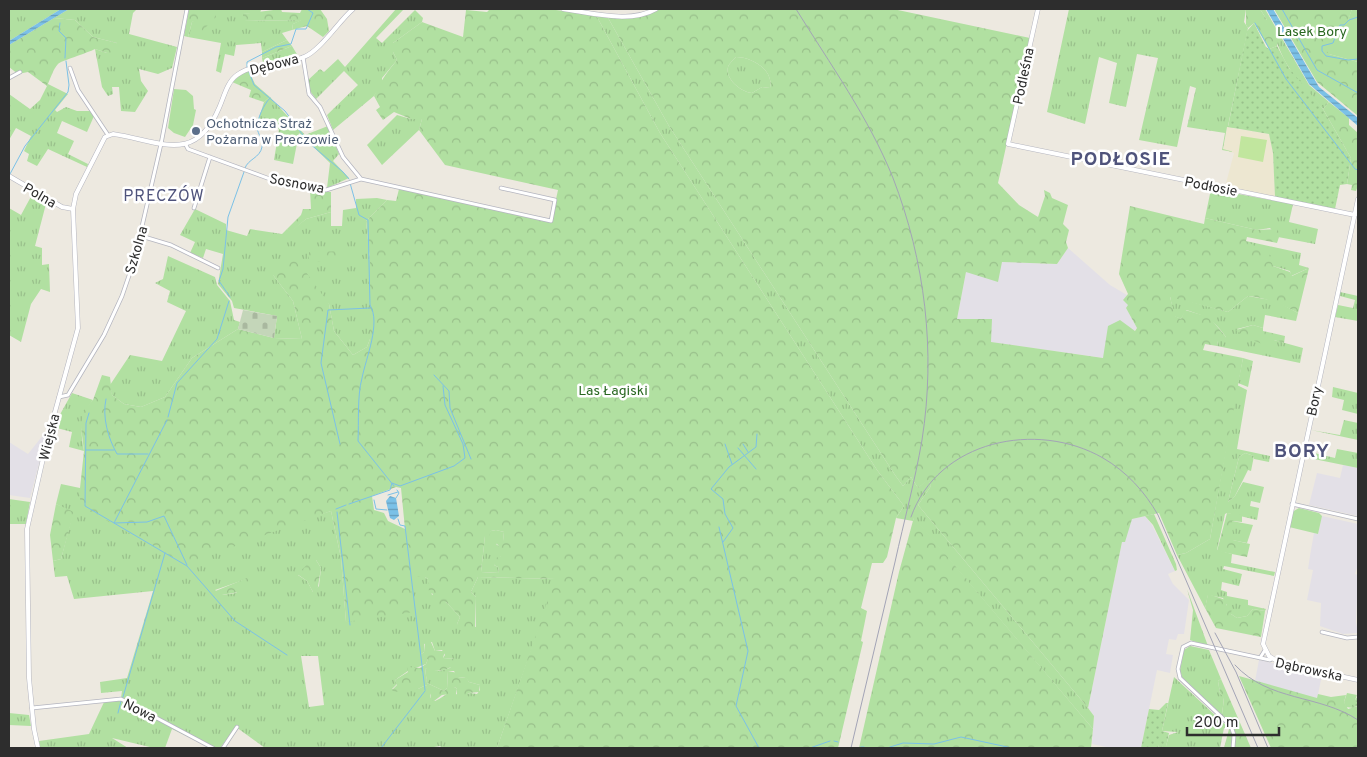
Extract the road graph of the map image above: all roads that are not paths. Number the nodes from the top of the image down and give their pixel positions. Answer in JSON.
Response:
{"nodes":[{"id":1,"x":187,"y":9,"type":"edge"},
{"id":2,"x":353,"y":9,"type":"edge"},
{"id":3,"x":563,"y":9,"type":"edge"},
{"id":4,"x":656,"y":9,"type":"edge"},
{"id":5,"x":1038,"y":9,"type":"edge"},
{"id":6,"x":647,"y":11,"type":"edge"},
{"id":7,"x":303,"y":57,"type":"junction"},
{"id":8,"x":70,"y":68,"type":"dead end"},
{"id":9,"x":20,"y":72,"type":"dead end"},
{"id":10,"x":9,"y":78,"type":"edge"},
{"id":11,"x":108,"y":136,"type":"junction"},
{"id":12,"x":161,"y":144,"type":"junction"},
{"id":13,"x":1008,"y":144,"type":"joint"},
{"id":14,"x":186,"y":145,"type":"junction"},
{"id":15,"x":210,"y":157,"type":"junction"},
{"id":16,"x":9,"y":176,"type":"edge"},
{"id":17,"x":361,"y":179,"type":"junction"},
{"id":18,"x":501,"y":188,"type":"dead end"},
{"id":19,"x":1358,"y":199,"type":"edge"},
{"id":20,"x":194,"y":208,"type":"dead end"},
{"id":21,"x":73,"y":209,"type":"junction"},
{"id":22,"x":1355,"y":215,"type":"junction"},
{"id":23,"x":141,"y":236,"type":"junction"},
{"id":24,"x":218,"y":268,"type":"dead end"},
{"id":25,"x":61,"y":391,"type":"junction"},
{"id":26,"x":70,"y":392,"type":"junction"},
{"id":27,"x":59,"y":397,"type":"junction"},
{"id":28,"x":1292,"y":504,"type":"junction"},
{"id":29,"x":1358,"y":519,"type":"edge"},
{"id":30,"x":1322,"y":632,"type":"dead end"},
{"id":31,"x":1358,"y":636,"type":"edge"},
{"id":32,"x":1265,"y":650,"type":"junction"},
{"id":33,"x":1260,"y":658,"type":"junction"},
{"id":34,"x":1272,"y":659,"type":"junction"},
{"id":35,"x":1358,"y":680,"type":"edge"},
{"id":36,"x":31,"y":708,"type":"junction"},
{"id":37,"x":237,"y":727,"type":"dead end"},
{"id":38,"x":38,"y":748,"type":"edge"},
{"id":39,"x":213,"y":748,"type":"edge"},
{"id":40,"x":223,"y":748,"type":"edge"},
{"id":41,"x":1233,"y":748,"type":"edge"}],
"edges":[{"from":1,"to":12,"type":"street","name":"Szkolna"},
{"from":2,"to":7,"type":"street","name":"Dębowa"},
{"from":3,"to":6,"type":"street"},
{"from":4,"to":6,"type":"street"},
{"from":5,"to":13,"type":"street","name":"Podleśna"},
{"from":7,"to":14,"type":"street","name":"Dębowa"},
{"from":7,"to":17,"type":"street"},
{"from":8,"to":11,"type":"street"},
{"from":9,"to":10,"type":"street"},
{"from":11,"to":12,"type":"street","name":"Sosnowa"},
{"from":11,"to":21,"type":"street","name":"Wiejska"},
{"from":12,"to":14,"type":"street","name":"Sosnowa"},
{"from":12,"to":23,"type":"street","name":"Szkolna"},
{"from":13,"to":22,"type":"street","name":"Podłosie"},
{"from":14,"to":15,"type":"street","name":"Sosnowa"},
{"from":15,"to":17,"type":"street","name":"Sosnowa"},
{"from":15,"to":20,"type":"street"},
{"from":16,"to":21,"type":"street","name":"Polna"},
{"from":17,"to":18,"type":"street","name":"Sosnowa"},
{"from":19,"to":22,"type":"street","name":"Bory"},
{"from":21,"to":25,"type":"street","name":"Wiejska"},
{"from":22,"to":28,"type":"street","name":"Bory"},
{"from":23,"to":24,"type":"street"},
{"from":23,"to":26,"type":"street","name":"Szkolna"},
{"from":25,"to":26,"type":"street"},
{"from":25,"to":27,"type":"street","name":"Wiejska"},
{"from":26,"to":27,"type":"street"},
{"from":27,"to":36,"type":"street","name":"Wiejska"},
{"from":28,"to":29,"type":"street"},
{"from":28,"to":32,"type":"street","name":"Bory"},
{"from":30,"to":31,"type":"street"},
{"from":32,"to":33,"type":"street","name":"Dąbrowska"},
{"from":32,"to":34,"type":"street"},
{"from":33,"to":34,"type":"street","name":"Dąbrowska"},
{"from":33,"to":41,"type":"street","name":"Dąbrowska"},
{"from":34,"to":35,"type":"street","name":"Dąbrowska"},
{"from":36,"to":38,"type":"street","name":"Wiejska"},
{"from":36,"to":39,"type":"street","name":"Nowa"},
{"from":37,"to":40,"type":"street"}]}
